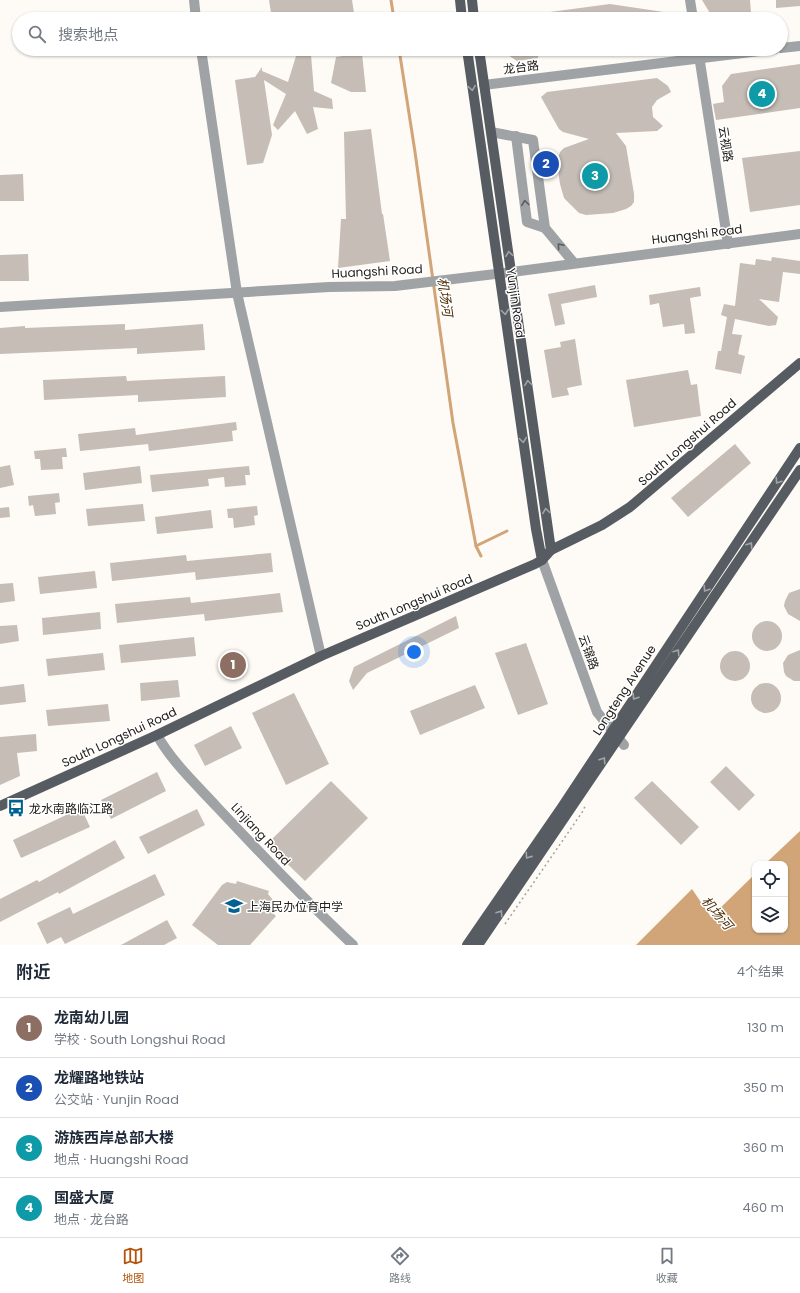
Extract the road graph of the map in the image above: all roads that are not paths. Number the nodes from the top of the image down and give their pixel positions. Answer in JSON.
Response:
{"nodes":[{"id":1,"x":194,"y":0,"type":"edge"},
{"id":2,"x":460,"y":0,"type":"edge"},
{"id":3,"x":472,"y":0,"type":"edge"},
{"id":4,"x":690,"y":0,"type":"edge"},
{"id":5,"x":195,"y":12,"type":"edge"},
{"id":6,"x":461,"y":12,"type":"edge"},
{"id":7,"x":473,"y":12,"type":"edge"},
{"id":8,"x":692,"y":12,"type":"edge"},
{"id":9,"x":800,"y":46,"type":"edge"},
{"id":10,"x":788,"y":47,"type":"edge"},
{"id":11,"x":202,"y":56,"type":"edge"},
{"id":12,"x":468,"y":56,"type":"edge"},
{"id":13,"x":480,"y":56,"type":"edge"},
{"id":14,"x":684,"y":56,"type":"edge"},
{"id":15,"x":698,"y":56,"type":"edge"},
{"id":16,"x":484,"y":85,"type":"junction"},
{"id":17,"x":491,"y":132,"type":"junction"},
{"id":18,"x":516,"y":136,"type":"junction"},
{"id":19,"x":545,"y":228,"type":"junction"},
{"id":20,"x":800,"y":234,"type":"edge"},
{"id":21,"x":728,"y":244,"type":"junction"},
{"id":22,"x":574,"y":263,"type":"junction"},
{"id":23,"x":512,"y":272,"type":"junction"},
{"id":24,"x":499,"y":273,"type":"junction"},
{"id":25,"x":236,"y":292,"type":"junction"},
{"id":26,"x":0,"y":307,"type":"edge"},
{"id":27,"x":800,"y":363,"type":"edge"},
{"id":28,"x":800,"y":448,"type":"edge"},
{"id":29,"x":800,"y":470,"type":"edge"},
{"id":30,"x":551,"y":550,"type":"junction"},
{"id":31,"x":542,"y":560,"type":"junction"},
{"id":32,"x":321,"y":656,"type":"junction"},
{"id":33,"x":157,"y":735,"type":"junction"},
{"id":34,"x":618,"y":738,"type":"junction"},
{"id":35,"x":0,"y":806,"type":"edge"},
{"id":36,"x":353,"y":945,"type":"edge"},
{"id":37,"x":467,"y":945,"type":"edge"},
{"id":38,"x":478,"y":945,"type":"edge"}],
"edges":[{"from":1,"to":5,"type":"street"},
{"from":2,"to":6,"type":"main road"},
{"from":3,"to":7,"type":"main road"},
{"from":4,"to":8,"type":"street"},
{"from":9,"to":10,"type":"street"},
{"from":11,"to":25,"type":"street"},
{"from":12,"to":24,"type":"main road","name":"Yunjin Road","one_way":true},
{"from":13,"to":16,"type":"main road","name":"Yunjin Road"},
{"from":14,"to":16,"type":"street","name":"龙台路"},
{"from":15,"to":21,"type":"street","name":"云视路"},
{"from":16,"to":17,"type":"main road","name":"Yunjin Road"},
{"from":17,"to":18,"type":"street"},
{"from":23,"to":17,"type":"main road","name":"Yunjin Road","one_way":true},
{"from":19,"to":18,"type":"street","one_way":true},
{"from":18,"to":19,"type":"street"},
{"from":22,"to":19,"type":"street","one_way":true},
{"from":20,"to":21,"type":"street","name":"Huangshi Road"},
{"from":21,"to":22,"type":"street","name":"Huangshi Road"},
{"from":22,"to":23,"type":"street","name":"Huangshi Road"},
{"from":23,"to":24,"type":"street","name":"Huangshi Road"},
{"from":30,"to":23,"type":"main road","name":"Yunjin Road","one_way":true},
{"from":24,"to":25,"type":"street","name":"Huangshi Road"},
{"from":24,"to":31,"type":"main road","name":"Yunjin Road","one_way":true},
{"from":25,"to":26,"type":"street","name":"Huangshi Road"},
{"from":25,"to":32,"type":"street"},
{"from":27,"to":30,"type":"main road","name":"South Longshui Road"},
{"from":28,"to":34,"type":"main road","name":"Longteng Avenue","one_way":true},
{"from":34,"to":29,"type":"main road","name":"Longteng Avenue","one_way":true},
{"from":30,"to":31,"type":"main road","name":"South Longshui Road"},
{"from":31,"to":32,"type":"main road","name":"South Longshui Road"},
{"from":31,"to":34,"type":"street","name":"云锦路"},
{"from":32,"to":33,"type":"main road","name":"South Longshui Road"},
{"from":33,"to":35,"type":"main road","name":"South Longshui Road"},
{"from":33,"to":36,"type":"street","name":"Linjiang Road"},
{"from":34,"to":37,"type":"main road","name":"Longteng Avenue","one_way":true},
{"from":38,"to":34,"type":"main road","name":"Longteng Avenue","one_way":true}]}
